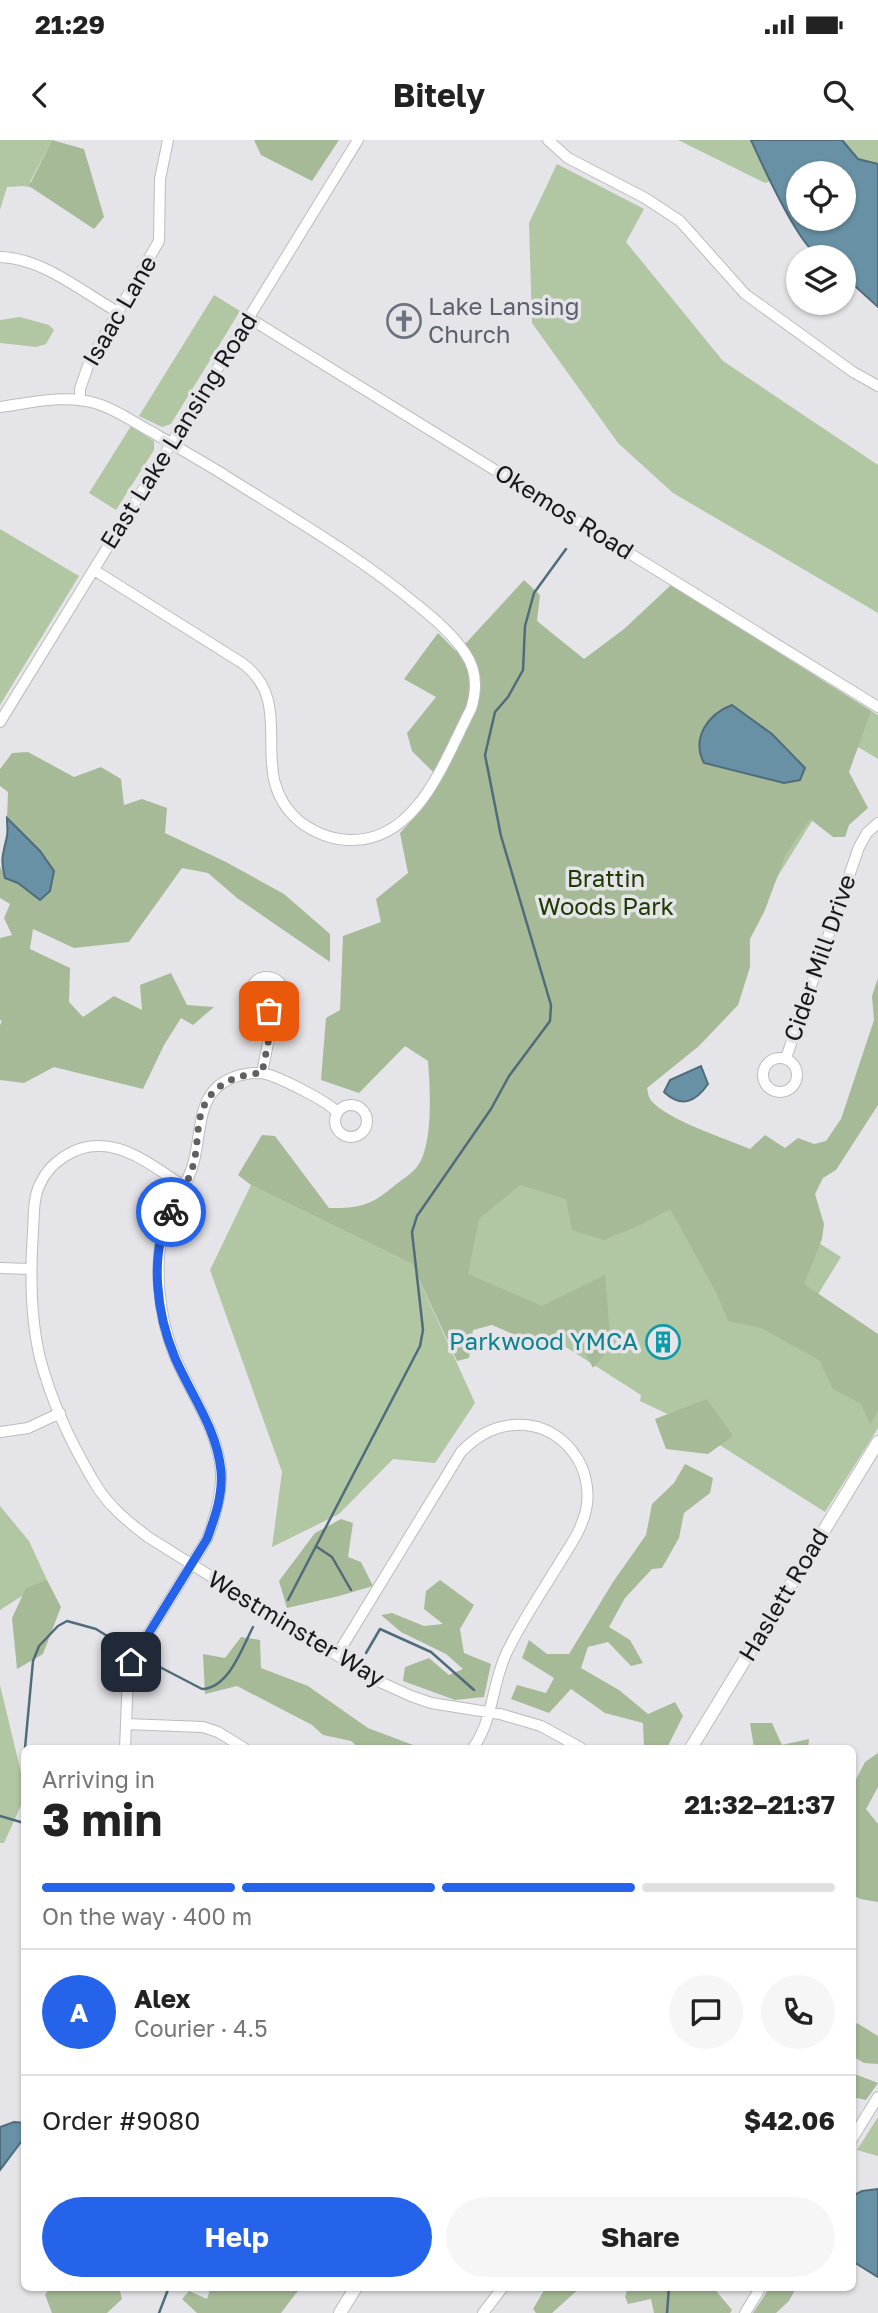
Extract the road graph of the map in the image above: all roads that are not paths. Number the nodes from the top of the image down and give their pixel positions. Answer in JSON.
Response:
{"nodes":[{"id":1,"x":168,"y":140,"type":"edge"},
{"id":2,"x":358,"y":140,"type":"edge"},
{"id":3,"x":548,"y":140,"type":"edge"},
{"id":4,"x":0,"y":257,"type":"edge"},
{"id":5,"x":118,"y":312,"type":"junction"},
{"id":6,"x":249,"y":318,"type":"junction"},
{"id":7,"x":878,"y":386,"type":"edge"},
{"id":8,"x":80,"y":400,"type":"junction"},
{"id":9,"x":0,"y":407,"type":"edge"},
{"id":10,"x":171,"y":442,"type":"junction"},
{"id":11,"x":94,"y":570,"type":"junction"},
{"id":12,"x":878,"y":707,"type":"edge"},
{"id":13,"x":0,"y":722,"type":"edge"},
{"id":14,"x":878,"y":823,"type":"edge"},
{"id":15,"x":269,"y":1011,"type":"dead end"},
{"id":16,"x":786,"y":1058,"type":"dead end"},
{"id":17,"x":262,"y":1073,"type":"junction"},
{"id":18,"x":337,"y":1112,"type":"dead end"},
{"id":19,"x":185,"y":1186,"type":"junction"},
{"id":20,"x":0,"y":1268,"type":"edge"},
{"id":21,"x":31,"y":1269,"type":"junction"},
{"id":22,"x":60,"y":1413,"type":"junction"},
{"id":23,"x":0,"y":1432,"type":"edge"},
{"id":24,"x":878,"y":1442,"type":"edge"},
{"id":25,"x":191,"y":1564,"type":"junction"},
{"id":26,"x":337,"y":1655,"type":"junction"},
{"id":27,"x":489,"y":1713,"type":"junction"},
{"id":28,"x":126,"y":1724,"type":"junction"},
{"id":29,"x":125,"y":1745,"type":"edge"},
{"id":30,"x":239,"y":1745,"type":"edge"},
{"id":31,"x":475,"y":1745,"type":"edge"},
{"id":32,"x":576,"y":1745,"type":"edge"},
{"id":33,"x":693,"y":1745,"type":"edge"},
{"id":34,"x":878,"y":2097,"type":"edge"},
{"id":35,"x":856,"y":2133,"type":"edge"},
{"id":36,"x":354,"y":2291,"type":"edge"},
{"id":37,"x":499,"y":2291,"type":"edge"},
{"id":38,"x":759,"y":2291,"type":"edge"},
{"id":39,"x":340,"y":2313,"type":"edge"},
{"id":40,"x":483,"y":2313,"type":"edge"},
{"id":41,"x":745,"y":2313,"type":"edge"}],
"edges":[{"from":1,"to":5,"type":"street","name":"Isaac Lane"},
{"from":2,"to":6,"type":"street","name":"East Lake Lansing Road"},
{"from":3,"to":7,"type":"street"},
{"from":4,"to":5,"type":"street"},
{"from":5,"to":8,"type":"street","name":"Isaac Lane"},
{"from":6,"to":10,"type":"street","name":"East Lake Lansing Road"},
{"from":6,"to":12,"type":"street","name":"Okemos Road"},
{"from":8,"to":9,"type":"street"},
{"from":8,"to":10,"type":"street"},
{"from":10,"to":11,"type":"street","name":"East Lake Lansing Road"},
{"from":10,"to":11,"type":"street"},
{"from":11,"to":13,"type":"street","name":"East Lake Lansing Road"},
{"from":14,"to":16,"type":"street","name":"Cider Mill Drive"},
{"from":15,"to":17,"type":"street"},
{"from":17,"to":18,"type":"street"},
{"from":17,"to":19,"type":"street"},
{"from":19,"to":21,"type":"street","name":"Westminster Way"},
{"from":19,"to":25,"type":"street"},
{"from":20,"to":21,"type":"street"},
{"from":21,"to":22,"type":"street","name":"Westminster Way"},
{"from":22,"to":23,"type":"street"},
{"from":22,"to":25,"type":"street","name":"Westminster Way"},
{"from":24,"to":33,"type":"main road","name":"Haslett Road"},
{"from":25,"to":26,"type":"street","name":"Westminster Way"},
{"from":25,"to":28,"type":"street"},
{"from":26,"to":27,"type":"street","name":"Westminster Way"},
{"from":26,"to":27,"type":"street"},
{"from":27,"to":31,"type":"street"},
{"from":27,"to":32,"type":"street","name":"Westminster Way"},
{"from":28,"to":29,"type":"street"},
{"from":28,"to":30,"type":"street"},
{"from":34,"to":35,"type":"street"},
{"from":36,"to":39,"type":"main road"},
{"from":37,"to":40,"type":"street"},
{"from":38,"to":41,"type":"street"}]}
